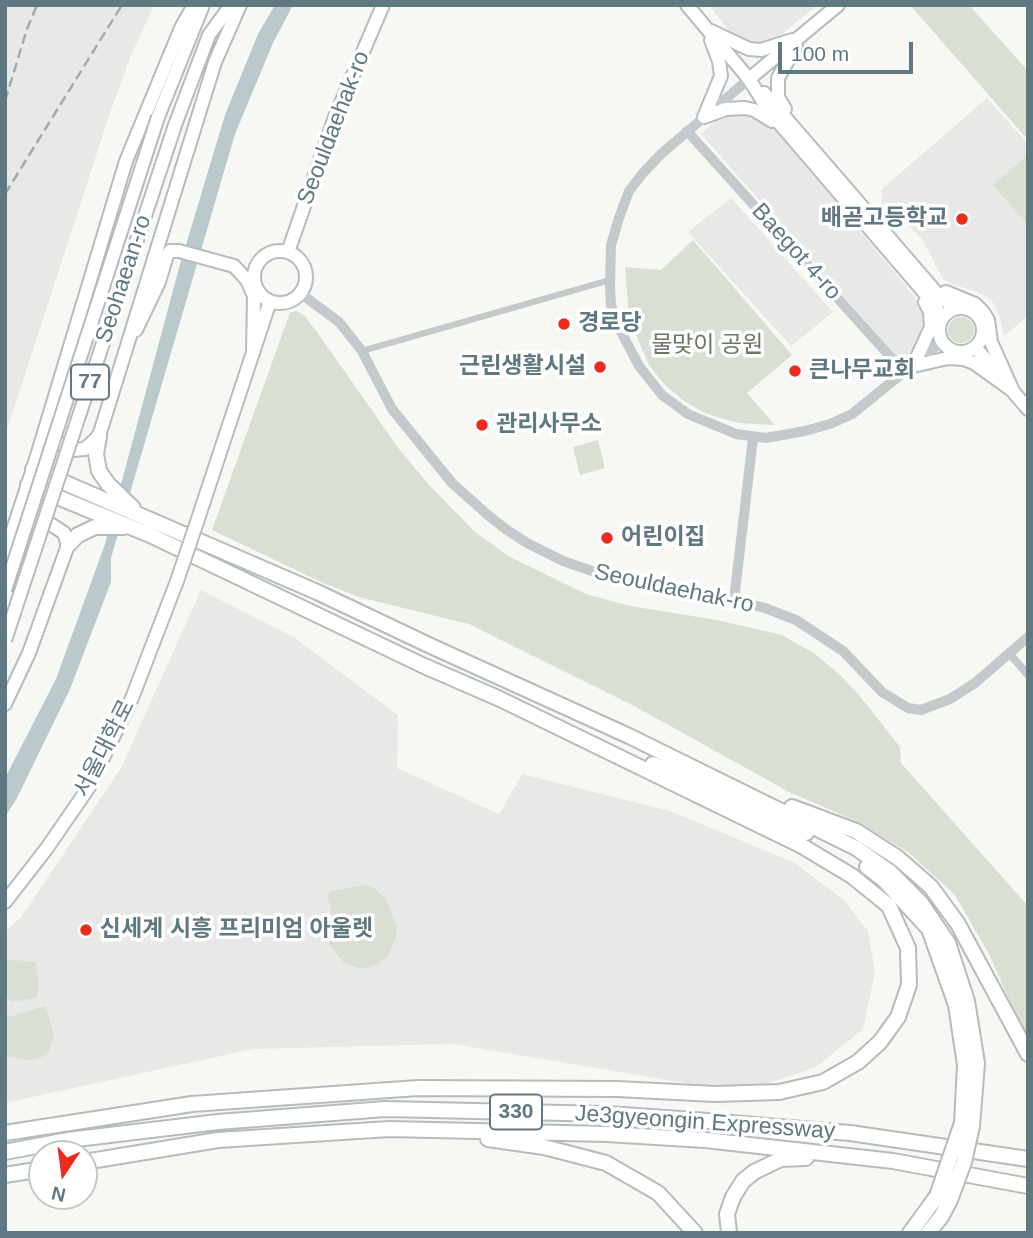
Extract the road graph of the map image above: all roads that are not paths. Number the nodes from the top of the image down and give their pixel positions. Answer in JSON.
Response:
{"nodes":[{"id":1,"x":194,"y":5,"type":"edge"},
{"id":2,"x":203,"y":5,"type":"edge"},
{"id":3,"x":231,"y":5,"type":"edge"},
{"id":4,"x":240,"y":5,"type":"edge"},
{"id":5,"x":383,"y":5,"type":"edge"},
{"id":6,"x":687,"y":5,"type":"edge"},
{"id":7,"x":838,"y":5,"type":"edge"},
{"id":8,"x":708,"y":30,"type":"junction"},
{"id":9,"x":801,"y":37,"type":"junction"},
{"id":10,"x":749,"y":79,"type":"junction"},
{"id":11,"x":704,"y":117,"type":"junction"},
{"id":12,"x":792,"y":130,"type":"junction"},
{"id":13,"x":687,"y":131,"type":"junction"},
{"id":14,"x":288,"y":252,"type":"junction"},
{"id":15,"x":904,"y":261,"type":"junction"},
{"id":16,"x":236,"y":264,"type":"junction"},
{"id":17,"x":610,"y":280,"type":"junction"},
{"id":18,"x":255,"y":282,"type":"junction"},
{"id":19,"x":300,"y":293,"type":"junction"},
{"id":20,"x":270,"y":301,"type":"junction"},
{"id":21,"x":958,"y":308,"type":"junction"},
{"id":22,"x":941,"y":321,"type":"junction"},
{"id":23,"x":942,"y":342,"type":"junction"},
{"id":24,"x":975,"y":347,"type":"junction"},
{"id":25,"x":127,"y":350,"type":"junction"},
{"id":26,"x":362,"y":351,"type":"junction"},
{"id":27,"x":253,"y":354,"type":"junction"},
{"id":28,"x":909,"y":369,"type":"junction"},
{"id":29,"x":1013,"y":391,"type":"junction"},
{"id":30,"x":1028,"y":409,"type":"edge"},
{"id":31,"x":48,"y":421,"type":"junction"},
{"id":32,"x":99,"y":436,"type":"junction"},
{"id":33,"x":753,"y":438,"type":"junction"},
{"id":34,"x":33,"y":469,"type":"junction"},
{"id":35,"x":28,"y":485,"type":"junction"},
{"id":36,"x":99,"y":513,"type":"junction"},
{"id":37,"x":139,"y":513,"type":"junction"},
{"id":38,"x":14,"y":528,"type":"junction"},
{"id":39,"x":68,"y":545,"type":"junction"},
{"id":40,"x":5,"y":554,"type":"edge"},
{"id":41,"x":5,"y":590,"type":"edge"},
{"id":42,"x":734,"y":600,"type":"junction"},
{"id":43,"x":1028,"y":637,"type":"edge"},
{"id":44,"x":5,"y":640,"type":"edge"},
{"id":45,"x":1009,"y":653,"type":"junction"},
{"id":46,"x":1028,"y":675,"type":"edge"},
{"id":47,"x":5,"y":704,"type":"edge"},
{"id":48,"x":547,"y":722,"type":"junction"},
{"id":49,"x":703,"y":772,"type":"junction"},
{"id":50,"x":5,"y":902,"type":"edge"},
{"id":51,"x":1028,"y":1054,"type":"edge"},
{"id":52,"x":967,"y":1124,"type":"junction"},
{"id":53,"x":389,"y":1129,"type":"junction"},
{"id":54,"x":5,"y":1133,"type":"edge"},
{"id":55,"x":5,"y":1152,"type":"edge"},
{"id":56,"x":1028,"y":1159,"type":"edge"},
{"id":57,"x":98,"y":1160,"type":"edge"},
{"id":58,"x":893,"y":1161,"type":"junction"},
{"id":59,"x":28,"y":1171,"type":"edge"},
{"id":60,"x":5,"y":1175,"type":"edge"},
{"id":61,"x":1028,"y":1186,"type":"edge"},
{"id":62,"x":943,"y":1198,"type":"junction"},
{"id":63,"x":695,"y":1233,"type":"edge"},
{"id":64,"x":729,"y":1233,"type":"edge"},
{"id":65,"x":910,"y":1233,"type":"edge"},
{"id":66,"x":928,"y":1233,"type":"edge"}],
"edges":[{"from":1,"to":31,"type":"main road"},
{"from":2,"to":41,"type":"main road","name":"Seohaean-ro","number":"77","bridge":true},
{"from":3,"to":44,"type":"main road","name":"Seohaean-ro","number":"77","bridge":true},
{"from":4,"to":25,"type":"main road"},
{"from":5,"to":14,"type":"main road","name":"Seouldaehak-ro"},
{"from":6,"to":8,"type":"main road"},
{"from":7,"to":9,"type":"main road"},
{"from":8,"to":9,"type":"main road"},
{"from":8,"to":10,"type":"main road"},
{"from":8,"to":11,"type":"main road"},
{"from":9,"to":10,"type":"main road"},
{"from":9,"to":12,"type":"main road"},
{"from":10,"to":11,"type":"street"},
{"from":10,"to":12,"type":"main road"},
{"from":11,"to":12,"type":"main road"},
{"from":11,"to":13,"type":"street"},
{"from":12,"to":15,"type":"main road"},
{"from":13,"to":17,"type":"street"},
{"from":13,"to":28,"type":"street","name":"Baegot 4-ro"},
{"from":14,"to":18,"type":"main road"},
{"from":14,"to":19,"type":"main road"},
{"from":15,"to":21,"type":"main road"},
{"from":15,"to":22,"type":"main road"},
{"from":15,"to":28,"type":"main road"},
{"from":15,"to":29,"type":"main road"},
{"from":16,"to":18,"type":"main road"},
{"from":16,"to":25,"type":"main road"},
{"from":16,"to":27,"type":"main road"},
{"from":17,"to":26,"type":"street"},
{"from":17,"to":33,"type":"street"},
{"from":18,"to":20,"type":"main road"},
{"from":19,"to":20,"type":"main road"},
{"from":19,"to":26,"type":"street","name":"Seouldaehak-ro"},
{"from":20,"to":27,"type":"main road","name":"서울대학로"},
{"from":21,"to":22,"type":"main road"},
{"from":21,"to":24,"type":"main road"},
{"from":22,"to":23,"type":"main road"},
{"from":23,"to":24,"type":"main road"},
{"from":23,"to":28,"type":"street"},
{"from":24,"to":29,"type":"main road"},
{"from":25,"to":32,"type":"main road"},
{"from":26,"to":42,"type":"street","name":"Seouldaehak-ro"},
{"from":27,"to":50,"type":"main road","name":"서울대학로","bridge":true},
{"from":28,"to":29,"type":"main road"},
{"from":28,"to":33,"type":"street"},
{"from":29,"to":30,"type":"main road"},
{"from":31,"to":32,"type":"main road"},
{"from":31,"to":34,"type":"main road"},
{"from":32,"to":37,"type":"highway"},
{"from":33,"to":42,"type":"street"},
{"from":34,"to":35,"type":"main road"},
{"from":34,"to":36,"type":"highway"},
{"from":35,"to":36,"type":"highway"},
{"from":35,"to":38,"type":"main road"},
{"from":36,"to":37,"type":"highway"},
{"from":36,"to":39,"type":"highway"},
{"from":36,"to":48,"type":"highway"},
{"from":37,"to":49,"type":"highway"},
{"from":38,"to":39,"type":"main road"},
{"from":38,"to":40,"type":"main road"},
{"from":39,"to":47,"type":"main road"},
{"from":42,"to":45,"type":"street","name":"Seouldaehak-ro"},
{"from":43,"to":45,"type":"street","name":"Seouldaehak-ro"},
{"from":45,"to":46,"type":"street"},
{"from":48,"to":52,"type":"highway"},
{"from":48,"to":54,"type":"highway"},
{"from":49,"to":51,"type":"highway"},
{"from":49,"to":52,"type":"highway"},
{"from":52,"to":62,"type":"highway","bridge":true},
{"from":53,"to":57,"type":"highway","name":"Je3gyeongin Expressway","number":"330"},
{"from":53,"to":58,"type":"highway","name":"Je3gyeongin Expressway","number":"330"},
{"from":53,"to":63,"type":"highway"},
{"from":55,"to":56,"type":"highway","name":"Je3gyeongin Expressway","number":"330"},
{"from":58,"to":61,"type":"highway","name":"Je3gyeongin Expressway","number":"330"},
{"from":58,"to":64,"type":"highway"},
{"from":59,"to":60,"type":"highway"},
{"from":62,"to":65,"type":"highway"},
{"from":62,"to":66,"type":"highway"}]}
